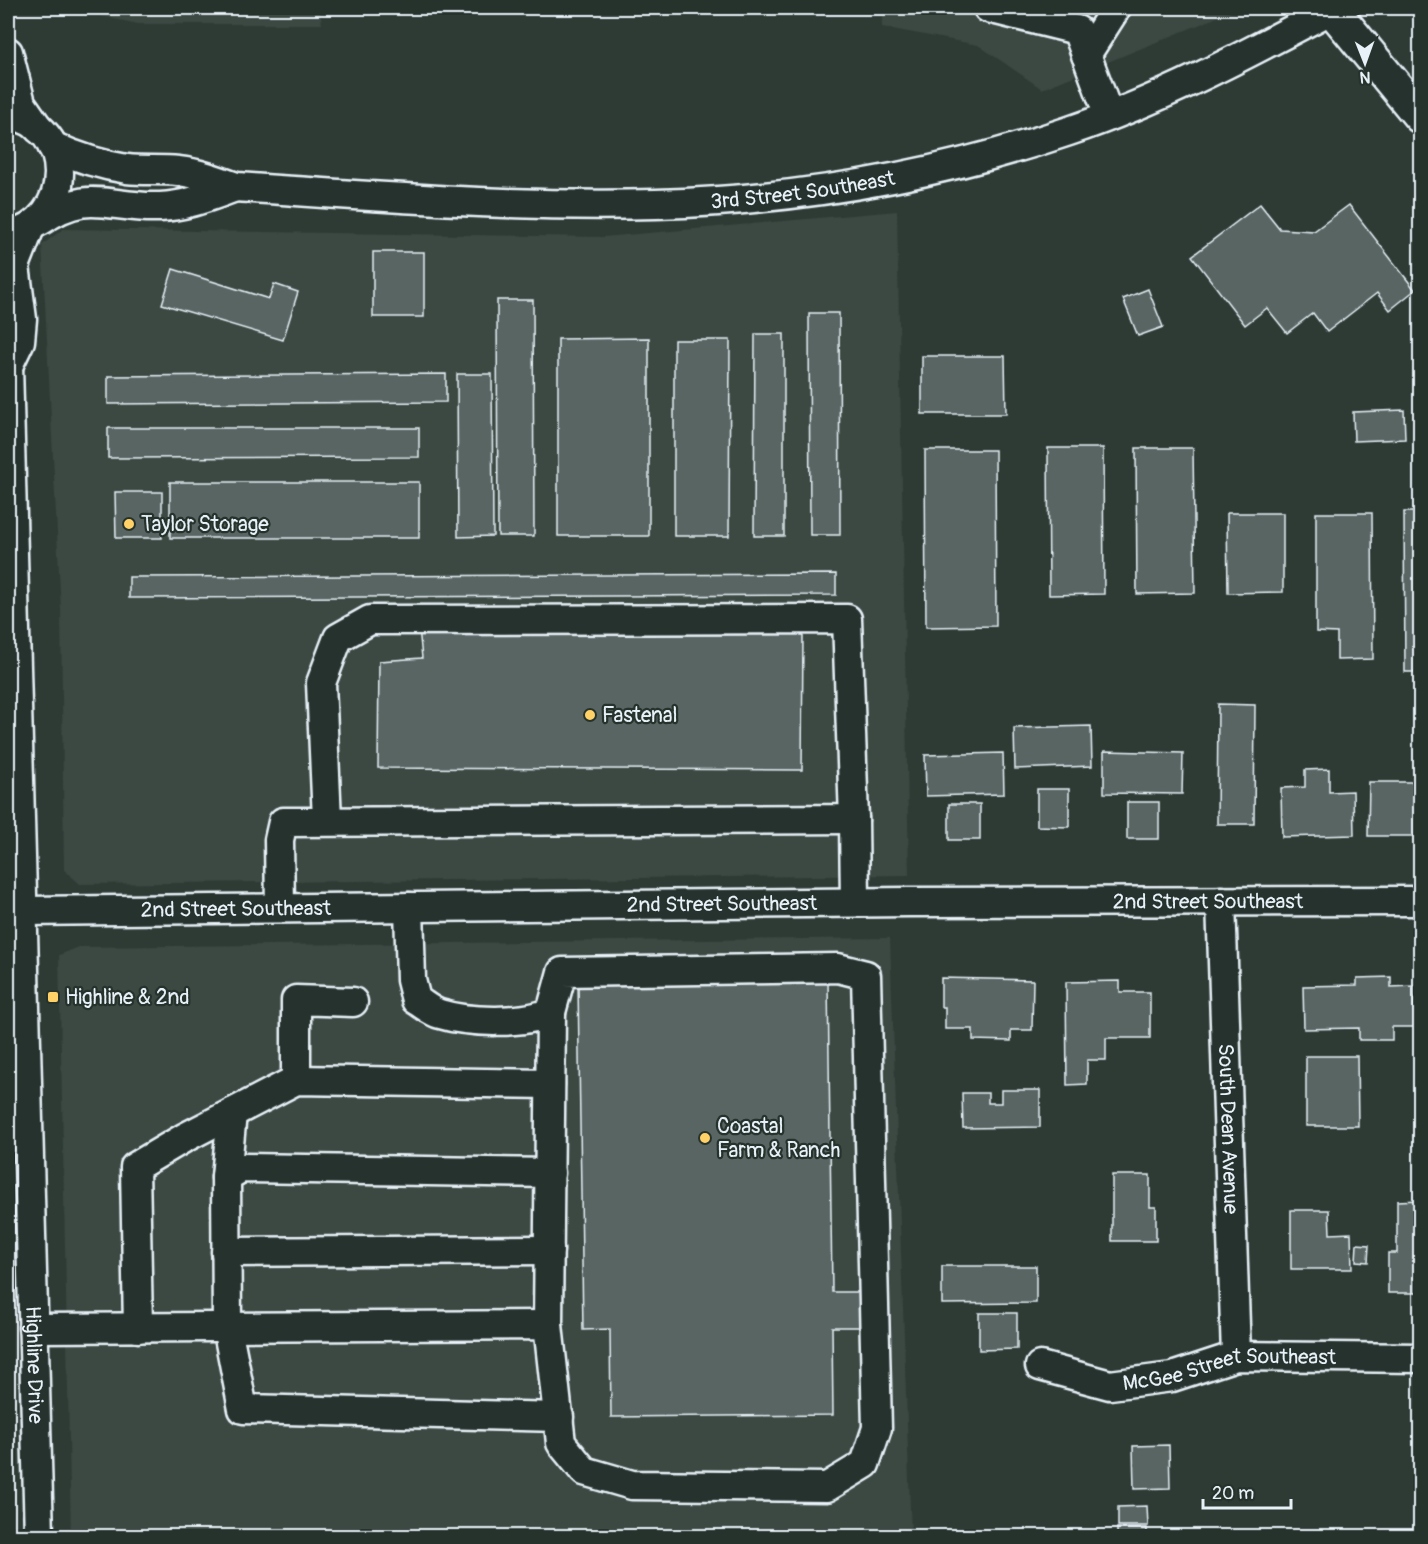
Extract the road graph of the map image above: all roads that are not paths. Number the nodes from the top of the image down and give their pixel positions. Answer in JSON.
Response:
{"nodes":[{"id":1,"x":988,"y":8,"type":"edge"},
{"id":2,"x":1116,"y":8,"type":"edge"},
{"id":3,"x":1333,"y":8,"type":"edge"},
{"id":4,"x":8,"y":52,"type":"edge"},
{"id":5,"x":1086,"y":55,"type":"junction"},
{"id":6,"x":8,"y":114,"type":"edge"},
{"id":7,"x":1109,"y":116,"type":"junction"},
{"id":8,"x":1420,"y":116,"type":"edge"},
{"id":9,"x":46,"y":139,"type":"junction"},
{"id":10,"x":236,"y":187,"type":"junction"},
{"id":11,"x":25,"y":229,"type":"edge"},
{"id":12,"x":8,"y":365,"type":"edge"},
{"id":13,"x":854,"y":819,"type":"junction"},
{"id":14,"x":327,"y":820,"type":"junction"},
{"id":15,"x":1221,"y":901,"type":"junction"},
{"id":16,"x":1420,"y":901,"type":"edge"},
{"id":17,"x":855,"y":902,"type":"junction"},
{"id":18,"x":410,"y":907,"type":"junction"},
{"id":19,"x":280,"y":908,"type":"junction"},
{"id":20,"x":23,"y":911,"type":"junction"},
{"id":21,"x":352,"y":1002,"type":"dead end"},
{"id":22,"x":551,"y":1012,"type":"junction"},
{"id":23,"x":296,"y":1080,"type":"junction"},
{"id":24,"x":550,"y":1084,"type":"junction"},
{"id":25,"x":232,"y":1113,"type":"junction"},
{"id":26,"x":550,"y":1173,"type":"junction"},
{"id":27,"x":226,"y":1177,"type":"junction"},
{"id":28,"x":549,"y":1250,"type":"junction"},
{"id":29,"x":226,"y":1252,"type":"junction"},
{"id":30,"x":548,"y":1325,"type":"junction"},
{"id":31,"x":227,"y":1327,"type":"junction"},
{"id":32,"x":33,"y":1328,"type":"junction"},
{"id":33,"x":138,"y":1328,"type":"junction"},
{"id":34,"x":1236,"y":1356,"type":"junction"},
{"id":35,"x":1420,"y":1358,"type":"edge"},
{"id":36,"x":1040,"y":1366,"type":"dead end"},
{"id":37,"x":559,"y":1417,"type":"junction"},
{"id":38,"x":39,"y":1536,"type":"edge"}],
"edges":[{"from":1,"to":5,"type":"street"},
{"from":2,"to":5,"type":"street"},
{"from":3,"to":7,"type":"street","name":"3rd Street Southeast"},
{"from":3,"to":8,"type":"main road"},
{"from":4,"to":9,"type":"street"},
{"from":5,"to":7,"type":"street"},
{"from":6,"to":9,"type":"street","name":"3rd Street Southeast"},
{"from":7,"to":10,"type":"street","name":"3rd Street Southeast"},
{"from":9,"to":10,"type":"street","name":"3rd Street Southeast"},
{"from":9,"to":11,"type":"street","name":"Highline Drive"},
{"from":10,"to":11,"type":"street","name":"3rd Street Southeast"},
{"from":11,"to":12,"type":"street","name":"Highline Drive"},
{"from":12,"to":20,"type":"street","name":"Highline Drive"},
{"from":13,"to":14,"type":"street"},
{"from":13,"to":14,"type":"street"},
{"from":13,"to":17,"type":"street"},
{"from":14,"to":19,"type":"street"},
{"from":15,"to":16,"type":"street","name":"2nd Street Southeast"},
{"from":15,"to":17,"type":"street","name":"2nd Street Southeast"},
{"from":15,"to":34,"type":"street","name":"South Dean Avenue"},
{"from":17,"to":18,"type":"street","name":"2nd Street Southeast"},
{"from":18,"to":19,"type":"street","name":"2nd Street Southeast"},
{"from":18,"to":22,"type":"street"},
{"from":19,"to":20,"type":"street","name":"2nd Street Southeast"},
{"from":20,"to":32,"type":"street","name":"Highline Drive"},
{"from":21,"to":23,"type":"street"},
{"from":22,"to":24,"type":"street"},
{"from":22,"to":37,"type":"street"},
{"from":23,"to":24,"type":"street"},
{"from":23,"to":25,"type":"street"},
{"from":24,"to":26,"type":"street"},
{"from":25,"to":27,"type":"street"},
{"from":25,"to":33,"type":"street"},
{"from":26,"to":27,"type":"street"},
{"from":26,"to":28,"type":"street"},
{"from":27,"to":29,"type":"street"},
{"from":28,"to":29,"type":"street"},
{"from":28,"to":30,"type":"street"},
{"from":29,"to":31,"type":"street"},
{"from":30,"to":31,"type":"street"},
{"from":30,"to":37,"type":"street"},
{"from":31,"to":33,"type":"street"},
{"from":31,"to":37,"type":"street"},
{"from":32,"to":33,"type":"street"},
{"from":32,"to":38,"type":"street","name":"Highline Drive"},
{"from":34,"to":35,"type":"street","name":"McGee Street Southeast"},
{"from":34,"to":36,"type":"street","name":"McGee Street Southeast"}]}
